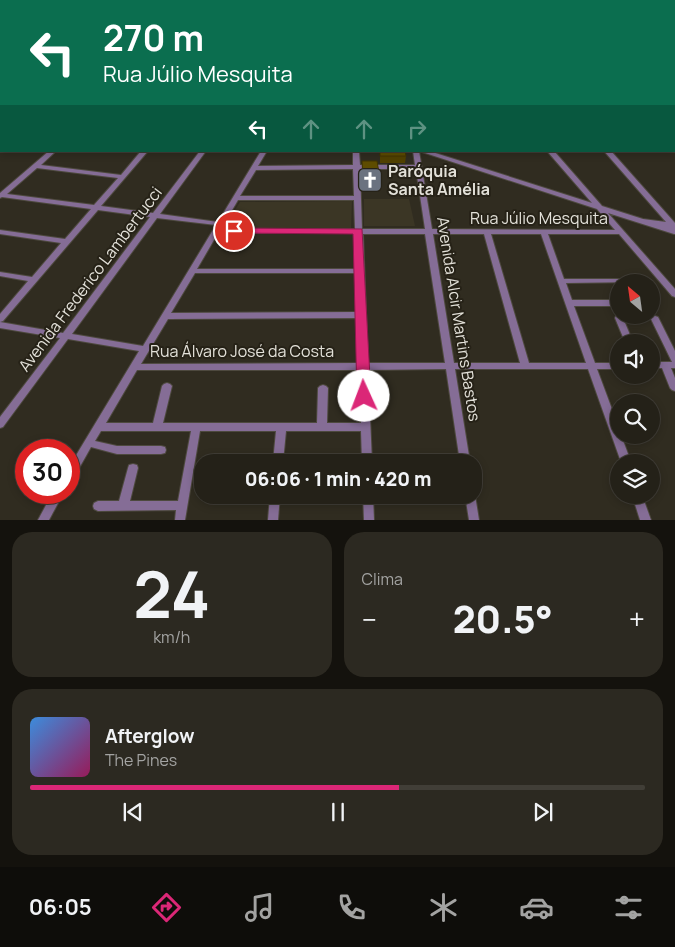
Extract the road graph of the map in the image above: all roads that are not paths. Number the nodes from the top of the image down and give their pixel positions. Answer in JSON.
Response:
{"nodes":[{"id":1,"x":96,"y":0,"type":"edge"},
{"id":2,"x":116,"y":0,"type":"edge"},
{"id":3,"x":242,"y":0,"type":"edge"},
{"id":4,"x":268,"y":0,"type":"edge"},
{"id":5,"x":52,"y":152,"type":"edge"},
{"id":6,"x":144,"y":152,"type":"edge"},
{"id":7,"x":202,"y":152,"type":"edge"},
{"id":8,"x":263,"y":152,"type":"edge"},
{"id":9,"x":356,"y":152,"type":"edge"},
{"id":10,"x":416,"y":152,"type":"edge"},
{"id":11,"x":425,"y":152,"type":"edge"},
{"id":12,"x":551,"y":152,"type":"edge"},
{"id":13,"x":608,"y":152,"type":"edge"},
{"id":14,"x":35,"y":166,"type":"junction"},
{"id":15,"x":418,"y":167,"type":"junction"},
{"id":16,"x":254,"y":168,"type":"junction"},
{"id":17,"x":356,"y":168,"type":"junction"},
{"id":18,"x":123,"y":177,"type":"junction"},
{"id":19,"x":0,"y":195,"type":"edge"},
{"id":20,"x":236,"y":198,"type":"junction"},
{"id":21,"x":357,"y":198,"type":"junction"},
{"id":22,"x":598,"y":206,"type":"junction"},
{"id":23,"x":96,"y":207,"type":"junction"},
{"id":24,"x":155,"y":215,"type":"junction"},
{"id":25,"x":219,"y":227,"type":"junction"},
{"id":26,"x":674,"y":229,"type":"edge"},
{"id":27,"x":358,"y":231,"type":"junction"},
{"id":28,"x":0,"y":232,"type":"edge"},
{"id":29,"x":428,"y":232,"type":"junction"},
{"id":30,"x":488,"y":232,"type":"junction"},
{"id":31,"x":544,"y":232,"type":"junction"},
{"id":32,"x":620,"y":232,"type":"junction"},
{"id":33,"x":67,"y":242,"type":"junction"},
{"id":34,"x":360,"y":270,"type":"junction"},
{"id":35,"x":192,"y":271,"type":"junction"},
{"id":36,"x":0,"y":274,"type":"edge"},
{"id":37,"x":34,"y":280,"type":"junction"},
{"id":38,"x":562,"y":281,"type":"junction"},
{"id":39,"x":610,"y":281,"type":"edge"},
{"id":40,"x":675,"y":294,"type":"edge"},
{"id":41,"x":569,"y":303,"type":"junction"},
{"id":42,"x":610,"y":303,"type":"edge"},
{"id":43,"x":361,"y":315,"type":"junction"},
{"id":44,"x":166,"y":316,"type":"junction"},
{"id":45,"x":0,"y":319,"type":"edge"},
{"id":46,"x":657,"y":324,"type":"edge"},
{"id":47,"x":0,"y":326,"type":"edge"},
{"id":48,"x":65,"y":336,"type":"junction"},
{"id":49,"x":145,"y":350,"type":"junction"},
{"id":50,"x":675,"y":360,"type":"edge"},
{"id":51,"x":675,"y":365,"type":"edge"},
{"id":52,"x":363,"y":366,"type":"junction"},
{"id":53,"x":450,"y":366,"type":"junction"},
{"id":54,"x":525,"y":366,"type":"junction"},
{"id":55,"x":592,"y":366,"type":"junction"},
{"id":56,"x":610,"y":366,"type":"edge"},
{"id":57,"x":660,"y":366,"type":"edge"},
{"id":58,"x":665,"y":366,"type":"junction"},
{"id":59,"x":135,"y":367,"type":"junction"},
{"id":60,"x":167,"y":386,"type":"dead end"},
{"id":61,"x":323,"y":388,"type":"dead end"},
{"id":62,"x":675,"y":388,"type":"edge"},
{"id":63,"x":0,"y":424,"type":"edge"},
{"id":64,"x":98,"y":427,"type":"junction"},
{"id":65,"x":157,"y":427,"type":"junction"},
{"id":66,"x":196,"y":427,"type":"junction"},
{"id":67,"x":281,"y":427,"type":"junction"},
{"id":68,"x":322,"y":427,"type":"junction"},
{"id":69,"x":365,"y":427,"type":"junction"},
{"id":70,"x":89,"y":443,"type":"junction"},
{"id":71,"x":161,"y":450,"type":"dead end"},
{"id":72,"x":279,"y":454,"type":"edge"},
{"id":73,"x":367,"y":454,"type":"edge"},
{"id":74,"x":464,"y":454,"type":"edge"},
{"id":75,"x":623,"y":454,"type":"edge"},
{"id":76,"x":80,"y":458,"type":"edge"},
{"id":77,"x":133,"y":468,"type":"dead end"},
{"id":78,"x":52,"y":504,"type":"edge"},
{"id":79,"x":274,"y":504,"type":"edge"},
{"id":80,"x":368,"y":504,"type":"edge"},
{"id":81,"x":471,"y":504,"type":"edge"},
{"id":82,"x":641,"y":504,"type":"edge"},
{"id":83,"x":182,"y":505,"type":"junction"},
{"id":84,"x":98,"y":506,"type":"dead end"},
{"id":85,"x":123,"y":506,"type":"junction"},
{"id":86,"x":43,"y":520,"type":"edge"},
{"id":87,"x":180,"y":520,"type":"edge"},
{"id":88,"x":273,"y":520,"type":"edge"},
{"id":89,"x":369,"y":520,"type":"edge"},
{"id":90,"x":474,"y":520,"type":"edge"},
{"id":91,"x":646,"y":520,"type":"edge"}],
"edges":[{"from":1,"to":2,"type":"main road"},
{"from":3,"to":4,"type":"main road"},
{"from":5,"to":14,"type":"street"},
{"from":6,"to":18,"type":"street"},
{"from":7,"to":24,"type":"street","name":"Avenida Frederico Lambertucci"},
{"from":8,"to":16,"type":"street"},
{"from":9,"to":17,"type":"street"},
{"from":10,"to":15,"type":"street","name":"Avenida Alcir Martins Bastos"},
{"from":11,"to":22,"type":"street"},
{"from":12,"to":22,"type":"street"},
{"from":13,"to":26,"type":"street"},
{"from":14,"to":18,"type":"street"},
{"from":14,"to":19,"type":"street"},
{"from":15,"to":17,"type":"street"},
{"from":15,"to":29,"type":"street","name":"Avenida Alcir Martins Bastos"},
{"from":16,"to":17,"type":"street"},
{"from":16,"to":20,"type":"street"},
{"from":17,"to":21,"type":"street"},
{"from":18,"to":23,"type":"street"},
{"from":19,"to":23,"type":"street","name":"Rua Júlio Mesquita"},
{"from":20,"to":21,"type":"street"},
{"from":20,"to":25,"type":"street"},
{"from":21,"to":27,"type":"street"},
{"from":22,"to":26,"type":"street"},
{"from":22,"to":32,"type":"street"},
{"from":23,"to":24,"type":"street","name":"Rua Júlio Mesquita"},
{"from":23,"to":33,"type":"street"},
{"from":24,"to":25,"type":"street","name":"Rua Júlio Mesquita"},
{"from":24,"to":48,"type":"street","name":"Avenida Frederico Lambertucci"},
{"from":25,"to":27,"type":"street","name":"Rua Júlio Mesquita"},
{"from":25,"to":35,"type":"street"},
{"from":27,"to":29,"type":"street","name":"Rua Júlio Mesquita"},
{"from":27,"to":34,"type":"street"},
{"from":28,"to":33,"type":"street"},
{"from":29,"to":30,"type":"street","name":"Rua Júlio Mesquita"},
{"from":29,"to":53,"type":"street","name":"Avenida Alcir Martins Bastos"},
{"from":30,"to":31,"type":"street","name":"Rua Júlio Mesquita"},
{"from":30,"to":54,"type":"street"},
{"from":31,"to":32,"type":"street","name":"Rua Júlio Mesquita"},
{"from":31,"to":38,"type":"street"},
{"from":32,"to":40,"type":"street"},
{"from":33,"to":37,"type":"street"},
{"from":34,"to":35,"type":"street"},
{"from":34,"to":43,"type":"street"},
{"from":35,"to":44,"type":"street"},
{"from":36,"to":37,"type":"street"},
{"from":37,"to":45,"type":"street"},
{"from":38,"to":39,"type":"street"},
{"from":38,"to":41,"type":"street"},
{"from":41,"to":42,"type":"street"},
{"from":41,"to":55,"type":"street"},
{"from":43,"to":44,"type":"street"},
{"from":43,"to":52,"type":"street"},
{"from":44,"to":49,"type":"street"},
{"from":46,"to":50,"type":"street"},
{"from":47,"to":48,"type":"street"},
{"from":48,"to":49,"type":"street"},
{"from":48,"to":63,"type":"street","name":"Avenida Frederico Lambertucci"},
{"from":49,"to":59,"type":"street"},
{"from":51,"to":58,"type":"street"},
{"from":52,"to":53,"type":"street","name":"Rua Álvaro José da Costa"},
{"from":52,"to":59,"type":"street","name":"Rua Álvaro José da Costa"},
{"from":52,"to":69,"type":"street"},
{"from":53,"to":54,"type":"street","name":"Rua Álvaro José da Costa"},
{"from":53,"to":74,"type":"street","name":"Avenida Alcir Martins Bastos"},
{"from":54,"to":55,"type":"street","name":"Rua Álvaro José da Costa"},
{"from":55,"to":56,"type":"street","name":"Rua Álvaro José da Costa"},
{"from":55,"to":75,"type":"street"},
{"from":57,"to":58,"type":"street"},
{"from":58,"to":62,"type":"street"},
{"from":59,"to":64,"type":"street"},
{"from":60,"to":65,"type":"street"},
{"from":61,"to":68,"type":"street"},
{"from":64,"to":65,"type":"street"},
{"from":64,"to":70,"type":"street"},
{"from":65,"to":66,"type":"street"},
{"from":66,"to":67,"type":"street"},
{"from":66,"to":83,"type":"street"},
{"from":67,"to":68,"type":"street"},
{"from":67,"to":72,"type":"street"},
{"from":68,"to":69,"type":"street"},
{"from":69,"to":73,"type":"street"},
{"from":70,"to":71,"type":"street"},
{"from":70,"to":76,"type":"street"},
{"from":77,"to":85,"type":"street"},
{"from":78,"to":86,"type":"street"},
{"from":79,"to":88,"type":"street"},
{"from":80,"to":89,"type":"street"},
{"from":81,"to":90,"type":"street"},
{"from":82,"to":91,"type":"street"},
{"from":83,"to":85,"type":"street"},
{"from":83,"to":87,"type":"street"},
{"from":84,"to":85,"type":"street"}]}
